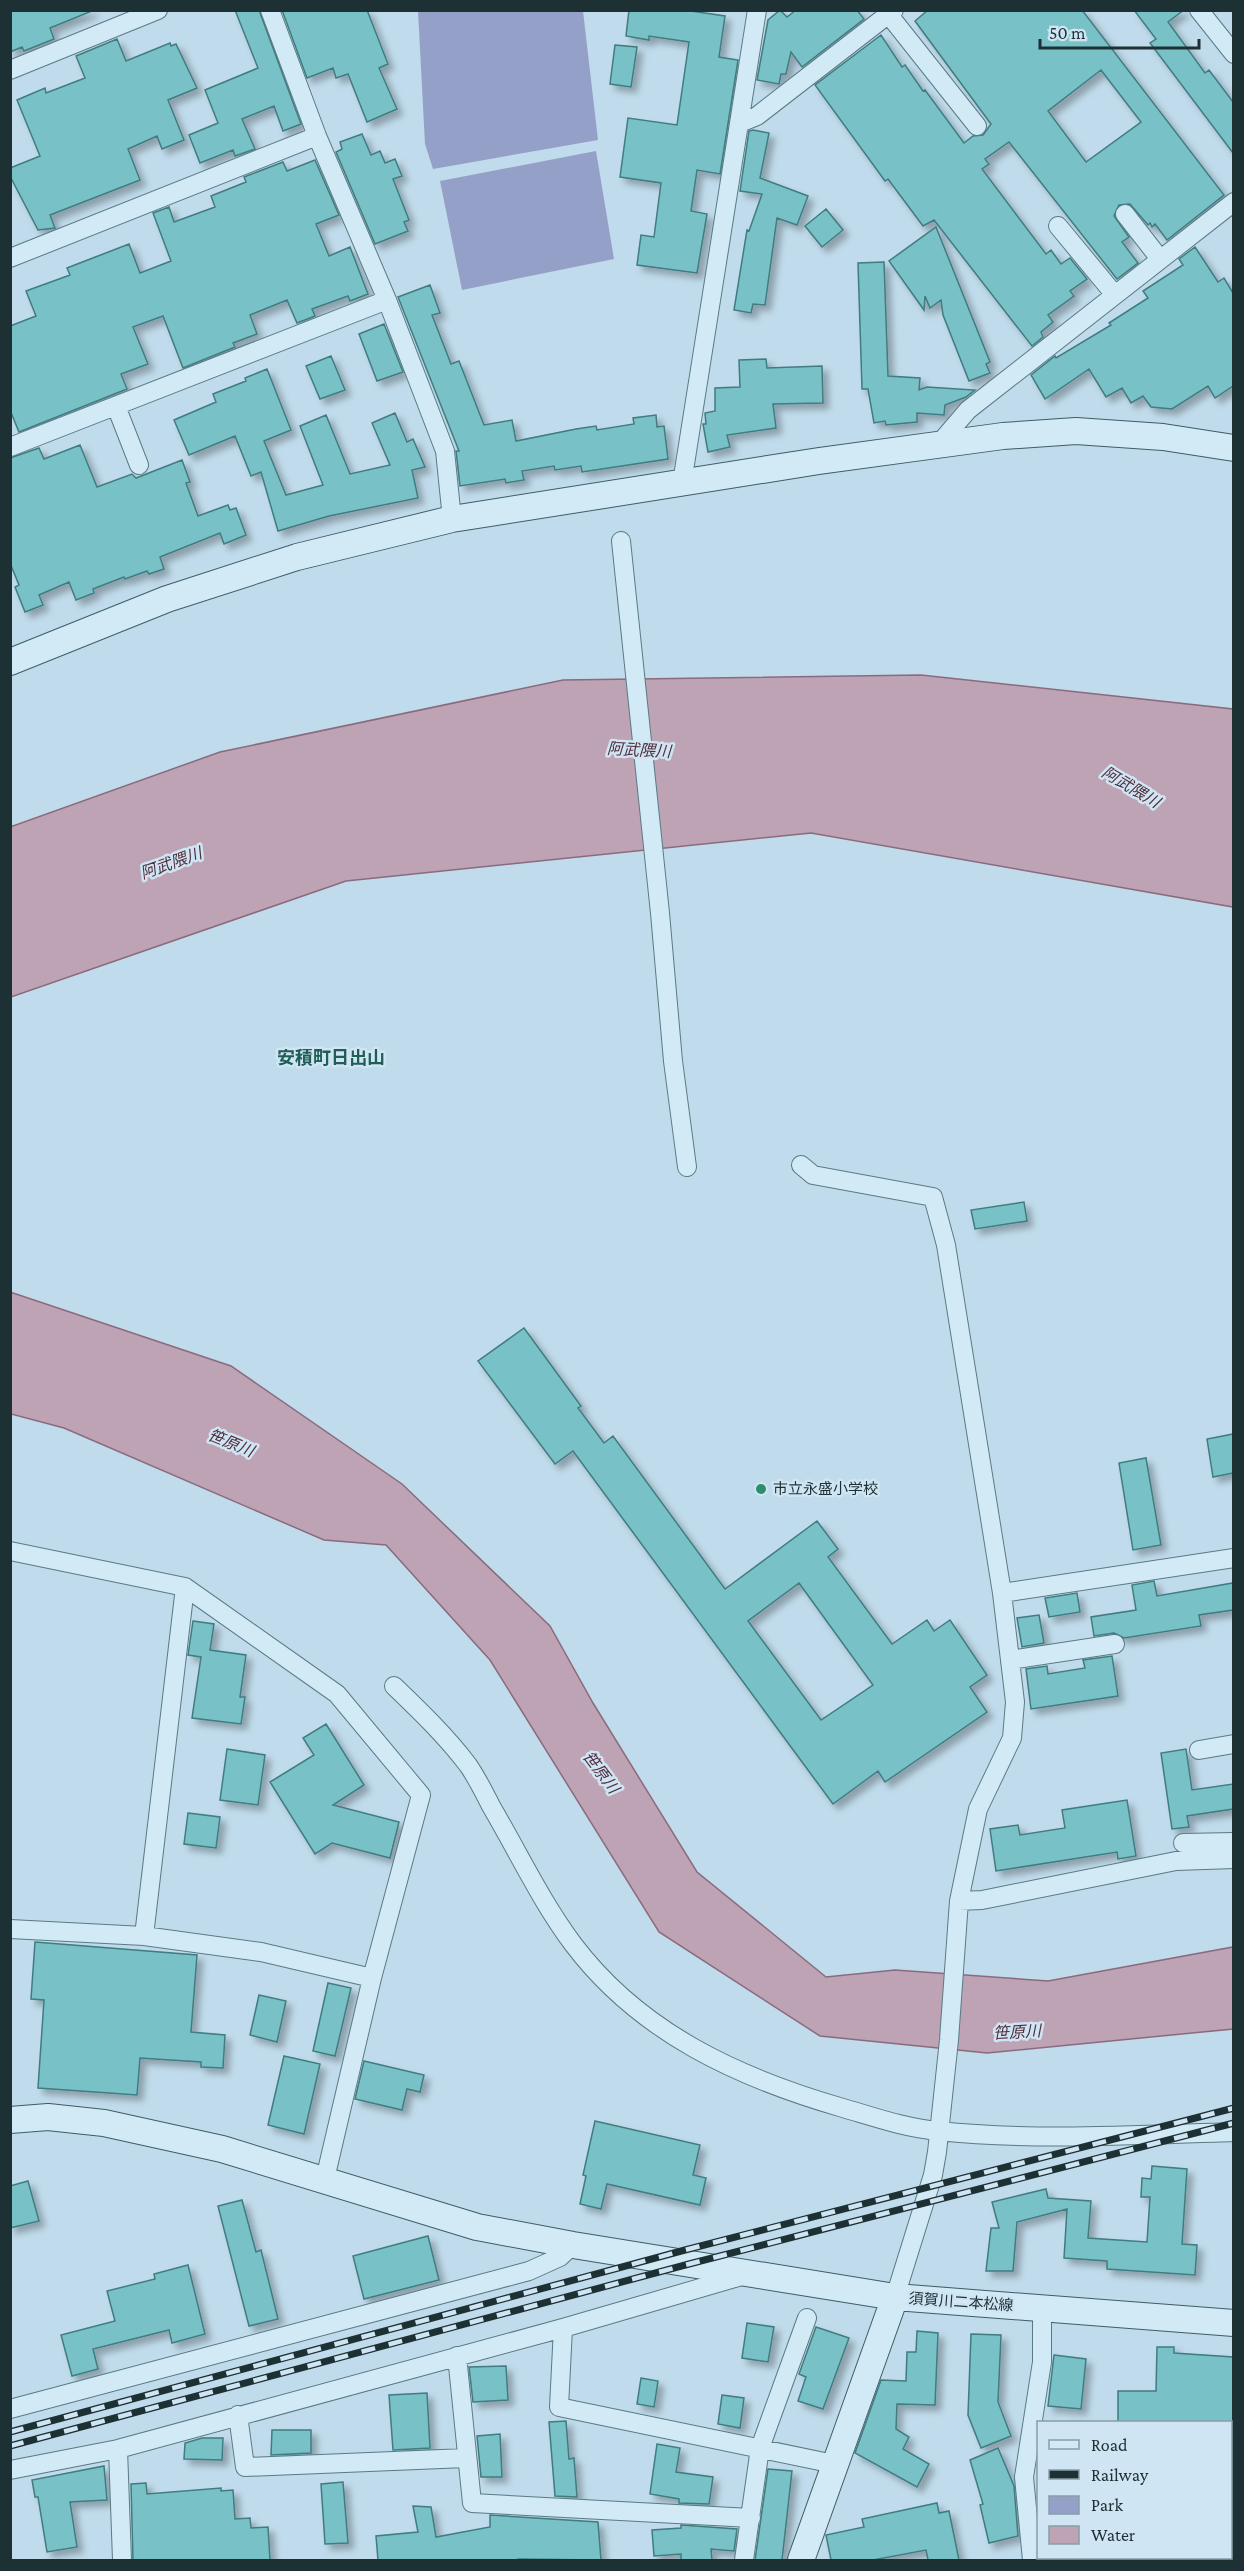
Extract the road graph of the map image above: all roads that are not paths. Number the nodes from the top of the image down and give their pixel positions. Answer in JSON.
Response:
{"nodes":[{"id":1,"x":158,"y":10,"type":"edge"},
{"id":2,"x":270,"y":10,"type":"edge"},
{"id":3,"x":757,"y":10,"type":"edge"},
{"id":4,"x":1199,"y":10,"type":"edge"},
{"id":5,"x":891,"y":13,"type":"edge"},
{"id":6,"x":1233,"y":54,"type":"edge"},
{"id":7,"x":10,"y":70,"type":"edge"},
{"id":8,"x":740,"y":123,"type":"junction"},
{"id":9,"x":977,"y":126,"type":"dead end"},
{"id":10,"x":317,"y":136,"type":"junction"},
{"id":11,"x":1233,"y":202,"type":"edge"},
{"id":12,"x":1125,"y":214,"type":"dead end"},
{"id":13,"x":1058,"y":226,"type":"dead end"},
{"id":14,"x":10,"y":258,"type":"edge"},
{"id":15,"x":1160,"y":259,"type":"junction"},
{"id":16,"x":1115,"y":295,"type":"junction"},
{"id":17,"x":387,"y":300,"type":"junction"},
{"id":18,"x":116,"y":406,"type":"junction"},
{"id":19,"x":939,"y":445,"type":"junction"},
{"id":20,"x":10,"y":447,"type":"edge"},
{"id":21,"x":1233,"y":448,"type":"edge"},
{"id":22,"x":139,"y":465,"type":"dead end"},
{"id":23,"x":682,"y":483,"type":"junction"},
{"id":24,"x":452,"y":519,"type":"junction"},
{"id":25,"x":621,"y":541,"type":"dead end"},
{"id":26,"x":10,"y":662,"type":"edge"},
{"id":27,"x":801,"y":1165,"type":"dead end"},
{"id":28,"x":687,"y":1167,"type":"dead end"},
{"id":29,"x":10,"y":1551,"type":"edge"},
{"id":30,"x":1233,"y":1558,"type":"edge"},
{"id":31,"x":185,"y":1587,"type":"junction"},
{"id":32,"x":1002,"y":1593,"type":"junction"},
{"id":33,"x":1115,"y":1644,"type":"dead end"},
{"id":34,"x":1010,"y":1660,"type":"junction"},
{"id":35,"x":394,"y":1686,"type":"dead end"},
{"id":36,"x":1233,"y":1744,"type":"edge"},
{"id":37,"x":1200,"y":1750,"type":"dead end"},
{"id":38,"x":1233,"y":1842,"type":"edge"},
{"id":39,"x":1183,"y":1843,"type":"dead end"},
{"id":40,"x":1233,"y":1859,"type":"edge"},
{"id":41,"x":959,"y":1908,"type":"junction"},
{"id":42,"x":10,"y":1929,"type":"edge"},
{"id":43,"x":144,"y":1935,"type":"junction"},
{"id":44,"x":372,"y":1978,"type":"junction"},
{"id":45,"x":10,"y":2120,"type":"edge"},
{"id":46,"x":939,"y":2125,"type":"junction"},
{"id":47,"x":1233,"y":2132,"type":"edge"},
{"id":48,"x":325,"y":2180,"type":"junction"},
{"id":49,"x":573,"y":2246,"type":"junction"},
{"id":50,"x":746,"y":2274,"type":"junction"},
{"id":51,"x":895,"y":2297,"type":"junction"},
{"id":52,"x":1042,"y":2308,"type":"junction"},
{"id":53,"x":807,"y":2319,"type":"dead end"},
{"id":54,"x":1233,"y":2323,"type":"edge"},
{"id":55,"x":563,"y":2328,"type":"junction"},
{"id":56,"x":457,"y":2356,"type":"junction"},
{"id":57,"x":10,"y":2409,"type":"edge"},
{"id":58,"x":238,"y":2415,"type":"junction"},
{"id":59,"x":760,"y":2448,"type":"junction"},
{"id":60,"x":118,"y":2449,"type":"junction"},
{"id":61,"x":466,"y":2458,"type":"junction"},
{"id":62,"x":834,"y":2464,"type":"junction"},
{"id":63,"x":10,"y":2470,"type":"edge"},
{"id":64,"x":751,"y":2518,"type":"junction"},
{"id":65,"x":122,"y":2560,"type":"edge"},
{"id":66,"x":744,"y":2560,"type":"edge"},
{"id":67,"x":801,"y":2560,"type":"edge"},
{"id":68,"x":1032,"y":2560,"type":"edge"}],
"edges":[{"from":1,"to":7,"type":"street"},
{"from":2,"to":10,"type":"street"},
{"from":3,"to":8,"type":"street"},
{"from":4,"to":6,"type":"street"},
{"from":5,"to":8,"type":"street"},
{"from":5,"to":9,"type":"street"},
{"from":8,"to":23,"type":"street"},
{"from":10,"to":14,"type":"street"},
{"from":10,"to":17,"type":"street"},
{"from":11,"to":15,"type":"street"},
{"from":12,"to":15,"type":"street"},
{"from":13,"to":16,"type":"street"},
{"from":15,"to":16,"type":"street"},
{"from":16,"to":19,"type":"street"},
{"from":17,"to":18,"type":"street"},
{"from":17,"to":24,"type":"street"},
{"from":18,"to":20,"type":"street"},
{"from":18,"to":22,"type":"street"},
{"from":19,"to":21,"type":"street"},
{"from":19,"to":23,"type":"street"},
{"from":23,"to":24,"type":"street"},
{"from":24,"to":26,"type":"street"},
{"from":25,"to":28,"type":"street"},
{"from":27,"to":32,"type":"street"},
{"from":29,"to":31,"type":"street"},
{"from":30,"to":32,"type":"street"},
{"from":31,"to":43,"type":"street"},
{"from":31,"to":44,"type":"street"},
{"from":32,"to":34,"type":"street"},
{"from":33,"to":34,"type":"street"},
{"from":34,"to":41,"type":"street"},
{"from":35,"to":46,"type":"street"},
{"from":36,"to":37,"type":"street"},
{"from":38,"to":39,"type":"street"},
{"from":40,"to":41,"type":"street"},
{"from":41,"to":46,"type":"street"},
{"from":42,"to":43,"type":"street"},
{"from":43,"to":44,"type":"street"},
{"from":44,"to":48,"type":"street"},
{"from":45,"to":48,"type":"street"},
{"from":46,"to":47,"type":"street"},
{"from":46,"to":51,"type":"street"},
{"from":48,"to":49,"type":"street"},
{"from":49,"to":50,"type":"street"},
{"from":49,"to":57,"type":"street"},
{"from":50,"to":51,"type":"street"},
{"from":50,"to":55,"type":"street"},
{"from":51,"to":52,"type":"street","name":"須賀川二本松線"},
{"from":51,"to":62,"type":"street","name":"須賀川二本松線"},
{"from":52,"to":54,"type":"street","name":"須賀川二本松線"},
{"from":52,"to":68,"type":"street"},
{"from":53,"to":59,"type":"street"},
{"from":55,"to":56,"type":"street"},
{"from":55,"to":59,"type":"street"},
{"from":56,"to":58,"type":"street"},
{"from":56,"to":61,"type":"street"},
{"from":58,"to":60,"type":"street"},
{"from":58,"to":61,"type":"street"},
{"from":59,"to":62,"type":"street"},
{"from":59,"to":64,"type":"street"},
{"from":60,"to":63,"type":"street"},
{"from":60,"to":65,"type":"street"},
{"from":61,"to":64,"type":"street"},
{"from":62,"to":67,"type":"street","name":"須賀川二本松線"},
{"from":64,"to":66,"type":"street"}]}
